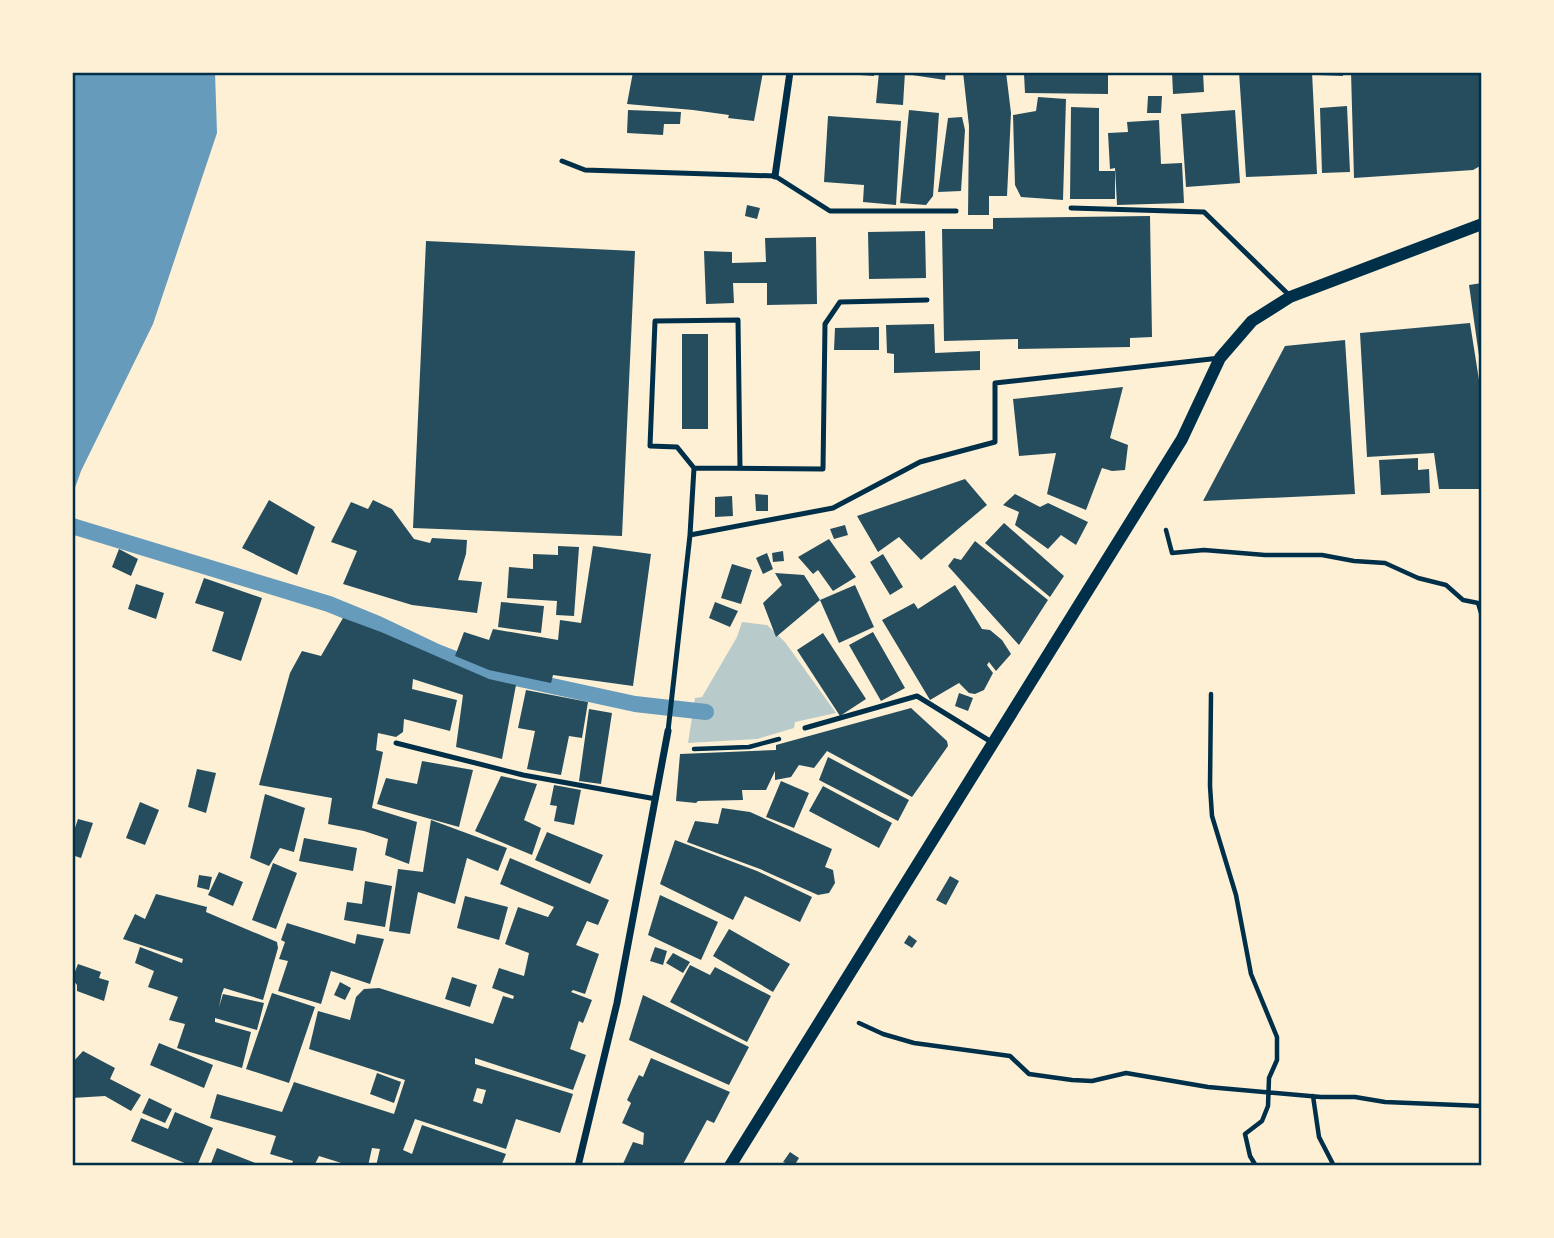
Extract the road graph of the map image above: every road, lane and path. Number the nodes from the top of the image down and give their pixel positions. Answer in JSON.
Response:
{"nodes":[{"id":1,"x":790,"y":72,"type":"edge"},
{"id":2,"x":562,"y":161,"type":"dead end"},
{"id":3,"x":775,"y":176,"type":"junction"},
{"id":4,"x":1072,"y":208,"type":"dead end"},
{"id":5,"x":956,"y":211,"type":"dead end"},
{"id":6,"x":1482,"y":224,"type":"edge"},
{"id":7,"x":1290,"y":297,"type":"junction"},
{"id":8,"x":927,"y":300,"type":"dead end"},
{"id":9,"x":1220,"y":358,"type":"junction"},
{"id":10,"x":694,"y":468,"type":"junction"},
{"id":11,"x":740,"y":468,"type":"junction"},
{"id":12,"x":1136,"y":513,"type":"junction"},
{"id":13,"x":690,"y":535,"type":"junction"},
{"id":14,"x":1482,"y":616,"type":"edge"},
{"id":15,"x":1211,"y":694,"type":"dead end"},
{"id":16,"x":805,"y":728,"type":"joint"},
{"id":17,"x":668,"y":731,"type":"joint"},
{"id":18,"x":396,"y":743,"type":"dead end"},
{"id":19,"x":993,"y":743,"type":"junction"},
{"id":20,"x":665,"y":750,"type":"junction"},
{"id":21,"x":656,"y":799,"type":"junction"},
{"id":22,"x":828,"y":1008,"type":"junction"},
{"id":23,"x":1268,"y":1092,"type":"junction"},
{"id":24,"x":1313,"y":1096,"type":"junction"},
{"id":25,"x":1482,"y":1106,"type":"edge"},
{"id":26,"x":578,"y":1166,"type":"edge"},
{"id":27,"x":730,"y":1166,"type":"edge"},
{"id":28,"x":1256,"y":1166,"type":"edge"},
{"id":29,"x":1334,"y":1166,"type":"edge"}],
"edges":[{"from":1,"to":3,"type":"street"},
{"from":2,"to":3,"type":"lane"},
{"from":3,"to":5,"type":"lane"},
{"from":4,"to":7,"type":"lane"},
{"from":6,"to":7,"type":"street"},
{"from":7,"to":9,"type":"street"},
{"from":8,"to":11,"type":"lane"},
{"from":9,"to":12,"type":"street"},
{"from":9,"to":13,"type":"lane"},
{"from":10,"to":11,"type":"lane"},
{"from":10,"to":11,"type":"lane"},
{"from":10,"to":13,"type":"lane"},
{"from":12,"to":14,"type":"path"},
{"from":12,"to":19,"type":"street"},
{"from":13,"to":17,"type":"lane"},
{"from":15,"to":23,"type":"path"},
{"from":16,"to":19,"type":"lane"},
{"from":16,"to":20,"type":"path"},
{"from":17,"to":20,"type":"street"},
{"from":18,"to":21,"type":"lane"},
{"from":19,"to":22,"type":"street"},
{"from":20,"to":21,"type":"street"},
{"from":21,"to":26,"type":"street"},
{"from":22,"to":23,"type":"path"},
{"from":22,"to":27,"type":"street"},
{"from":23,"to":24,"type":"path"},
{"from":23,"to":28,"type":"path"},
{"from":24,"to":25,"type":"path"},
{"from":24,"to":29,"type":"path"}]}
